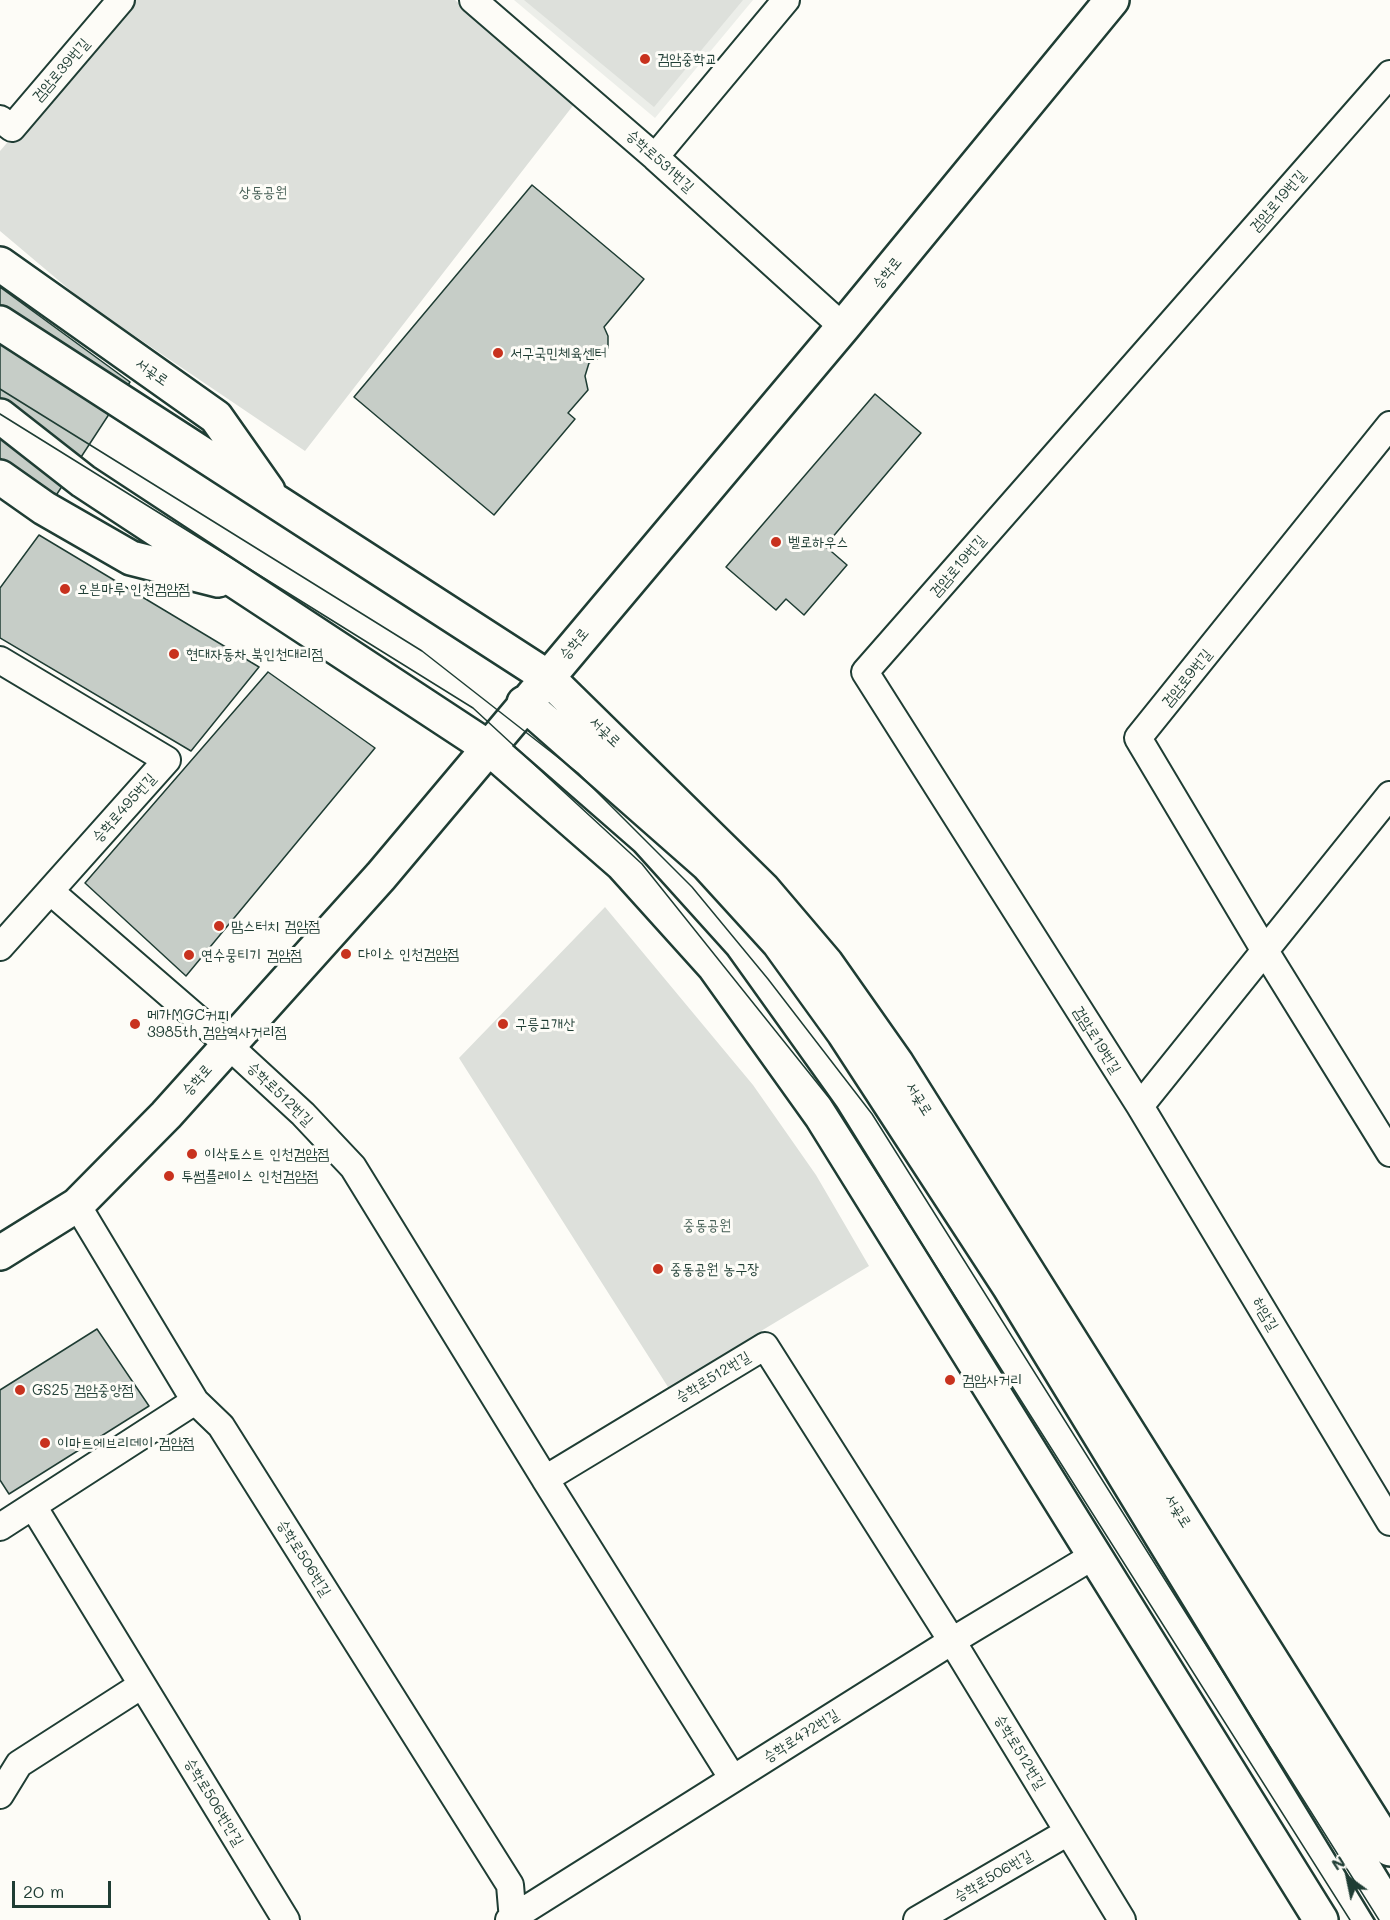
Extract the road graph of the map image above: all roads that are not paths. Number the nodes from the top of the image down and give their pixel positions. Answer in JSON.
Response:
{"nodes":[{"id":1,"x":121,"y":0,"type":"edge"},
{"id":2,"x":473,"y":0,"type":"edge"},
{"id":3,"x":786,"y":0,"type":"edge"},
{"id":4,"x":1112,"y":0,"type":"edge"},
{"id":5,"x":1390,"y":74,"type":"edge"},
{"id":6,"x":0,"y":119,"type":"edge"},
{"id":7,"x":656,"y":157,"type":"junction"},
{"id":8,"x":0,"y":264,"type":"edge"},
{"id":9,"x":0,"y":323,"type":"edge"},
{"id":10,"x":843,"y":327,"type":"junction"},
{"id":11,"x":0,"y":416,"type":"edge"},
{"id":12,"x":1390,"y":425,"type":"edge"},
{"id":13,"x":0,"y":477,"type":"edge"},
{"id":14,"x":278,"y":505,"type":"junction"},
{"id":15,"x":243,"y":586,"type":"junction"},
{"id":16,"x":0,"y":660,"type":"edge"},
{"id":17,"x":546,"y":676,"type":"junction"},
{"id":18,"x":524,"y":703,"type":"junction"},
{"id":19,"x":489,"y":747,"type":"junction"},
{"id":20,"x":1390,"y":795,"type":"edge"},
{"id":21,"x":50,"y":891,"type":"junction"},
{"id":22,"x":0,"y":946,"type":"edge"},
{"id":23,"x":1265,"y":951,"type":"junction"},
{"id":24,"x":228,"y":1045,"type":"junction"},
{"id":25,"x":1140,"y":1106,"type":"junction"},
{"id":26,"x":1387,"y":1141,"type":"edge"},
{"id":27,"x":77,"y":1205,"type":"junction"},
{"id":28,"x":0,"y":1253,"type":"edge"},
{"id":29,"x":195,"y":1401,"type":"junction"},
{"id":30,"x":545,"y":1479,"type":"junction"},
{"id":31,"x":33,"y":1506,"type":"junction"},
{"id":32,"x":1390,"y":1522,"type":"edge"},
{"id":33,"x":0,"y":1527,"type":"edge"},
{"id":34,"x":1095,"y":1556,"type":"junction"},
{"id":35,"x":952,"y":1641,"type":"junction"},
{"id":36,"x":142,"y":1685,"type":"junction"},
{"id":37,"x":733,"y":1779,"type":"junction"},
{"id":38,"x":0,"y":1795,"type":"edge"},
{"id":39,"x":1068,"y":1832,"type":"junction"},
{"id":40,"x":1390,"y":1849,"type":"edge"},
{"id":41,"x":1390,"y":1911,"type":"edge"},
{"id":42,"x":512,"y":1919,"type":"edge"},
{"id":43,"x":286,"y":1920,"type":"edge"},
{"id":44,"x":917,"y":1920,"type":"edge"},
{"id":45,"x":1122,"y":1920,"type":"edge"},
{"id":46,"x":1321,"y":1920,"type":"edge"}],
"edges":[{"from":1,"to":6,"type":"street","name":"검암로39번길"},
{"from":2,"to":7,"type":"street","name":"승학로531번길"},
{"from":3,"to":7,"type":"street"},
{"from":4,"to":10,"type":"main road","name":"승학로"},
{"from":5,"to":25,"type":"street","name":"검암로19번길"},
{"from":7,"to":10,"type":"street","name":"승학로531번길"},
{"from":8,"to":14,"type":"main road","name":"서곶로"},
{"from":9,"to":14,"type":"main road","name":"서곶로"},
{"from":10,"to":17,"type":"main road","name":"승학로"},
{"from":11,"to":15,"type":"main road"},
{"from":12,"to":23,"type":"street","name":"검암로9번길"},
{"from":13,"to":15,"type":"main road"},
{"from":14,"to":17,"type":"main road","name":"서곶로"},
{"from":15,"to":19,"type":"main road"},
{"from":16,"to":21,"type":"street","name":"승학로495번길"},
{"from":17,"to":18,"type":"main road","name":"승학로"},
{"from":17,"to":40,"type":"main road","name":"서곶로"},
{"from":18,"to":19,"type":"main road","name":"승학로"},
{"from":18,"to":41,"type":"main road","name":"서곶로"},
{"from":19,"to":24,"type":"main road","name":"승학로"},
{"from":19,"to":34,"type":"main road"},
{"from":20,"to":23,"type":"street"},
{"from":21,"to":22,"type":"street","name":"승학로495번길"},
{"from":21,"to":24,"type":"street","name":"승학로512번길"},
{"from":23,"to":25,"type":"street"},
{"from":23,"to":26,"type":"street"},
{"from":24,"to":27,"type":"main road","name":"승학로"},
{"from":24,"to":30,"type":"street","name":"승학로512번길"},
{"from":25,"to":32,"type":"street","name":"허암길"},
{"from":27,"to":28,"type":"main road","name":"승학로"},
{"from":27,"to":29,"type":"street","name":"승학로506번길"},
{"from":29,"to":31,"type":"street"},
{"from":29,"to":42,"type":"street","name":"승학로506번길"},
{"from":30,"to":35,"type":"street","name":"승학로512번길"},
{"from":30,"to":37,"type":"street"},
{"from":31,"to":33,"type":"street"},
{"from":31,"to":36,"type":"street","name":"승학로506번안길"},
{"from":34,"to":35,"type":"street","name":"승학로472번길"},
{"from":34,"to":46,"type":"main road"},
{"from":35,"to":37,"type":"street","name":"승학로472번길"},
{"from":35,"to":39,"type":"street","name":"승학로512번길"},
{"from":36,"to":38,"type":"street"},
{"from":36,"to":43,"type":"street","name":"승학로506번안길"},
{"from":37,"to":42,"type":"street","name":"승학로472번길"},
{"from":39,"to":44,"type":"street","name":"승학로506번길"},
{"from":39,"to":45,"type":"street","name":"승학로512번길"}]}
